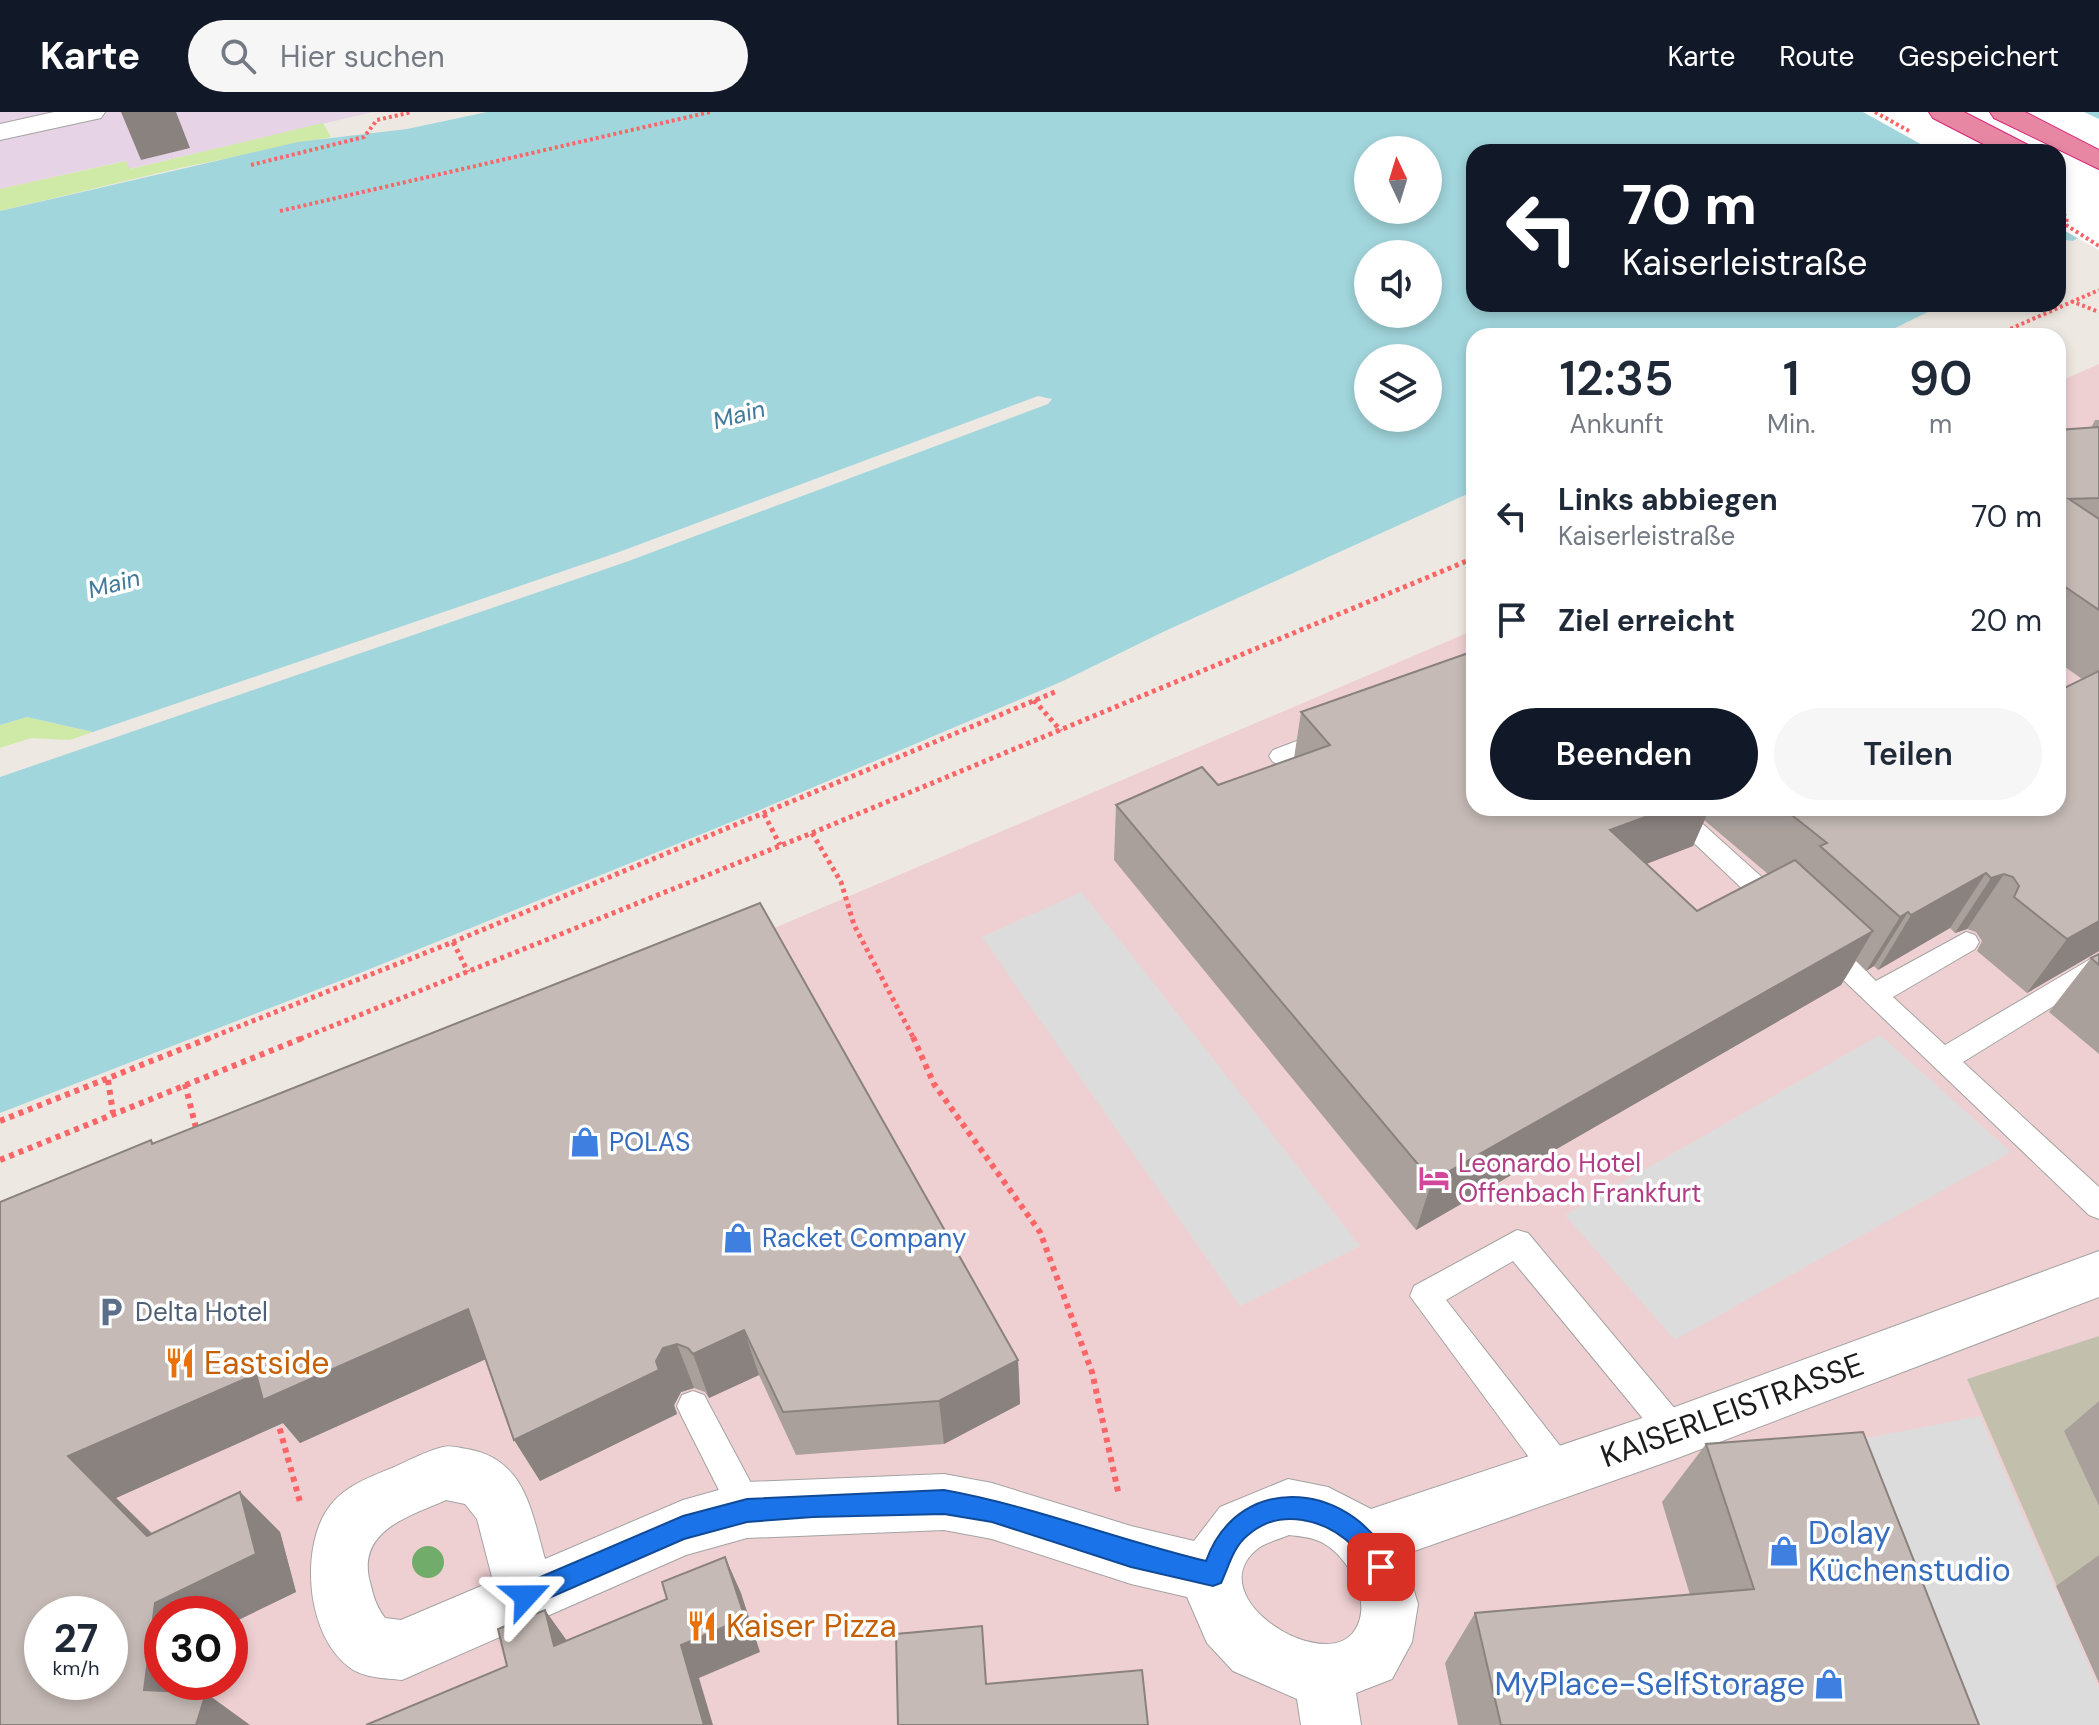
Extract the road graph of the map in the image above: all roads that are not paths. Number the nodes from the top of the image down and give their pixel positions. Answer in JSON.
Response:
{"nodes":[{"id":1,"x":91,"y":112,"type":"edge"},
{"id":2,"x":1943,"y":112,"type":"edge"},
{"id":3,"x":2004,"y":112,"type":"edge"},
{"id":4,"x":0,"y":132,"type":"edge"},
{"id":5,"x":2005,"y":144,"type":"edge"},
{"id":6,"x":2099,"y":161,"type":"edge"},
{"id":7,"x":1350,"y":728,"type":"edge"},
{"id":8,"x":1281,"y":756,"type":"dead end"},
{"id":9,"x":1678,"y":816,"type":"edge"},
{"id":10,"x":1966,"y":942,"type":"dead end"},
{"id":11,"x":2099,"y":965,"type":"edge"},
{"id":12,"x":1874,"y":995,"type":"junction"},
{"id":13,"x":1943,"y":1060,"type":"junction"},
{"id":14,"x":2099,"y":1206,"type":"edge"},
{"id":15,"x":2099,"y":1274,"type":"edge"},
{"id":16,"x":693,"y":1406,"type":"edge"},
{"id":17,"x":1675,"y":1433,"type":"junction"},
{"id":18,"x":1560,"y":1472,"type":"junction"},
{"id":19,"x":747,"y":1510,"type":"junction"},
{"id":20,"x":1364,"y":1540,"type":"junction"},
{"id":21,"x":1213,"y":1574,"type":"junction"},
{"id":22,"x":526,"y":1596,"type":"junction"},
{"id":23,"x":1328,"y":1706,"type":"edge"}],
"edges":[{"from":1,"to":4,"type":"street"},
{"from":2,"to":5,"type":"highway"},
{"from":3,"to":6,"type":"highway"},
{"from":7,"to":8,"type":"lane"},
{"from":9,"to":12,"type":"lane"},
{"from":10,"to":12,"type":"lane"},
{"from":11,"to":13,"type":"lane"},
{"from":12,"to":13,"type":"lane"},
{"from":13,"to":14,"type":"lane"},
{"from":15,"to":17,"type":"street","name":"KAISERLEISTRASSE"},
{"from":16,"to":19,"type":"lane"},
{"from":17,"to":18,"type":"street","name":"KAISERLEISTRASSE"},
{"from":17,"to":18,"type":"lane"},
{"from":18,"to":20,"type":"street","name":"KAISERLEISTRASSE"},
{"from":19,"to":21,"type":"street"},
{"from":19,"to":22,"type":"street"},
{"from":20,"to":21,"type":"street"},
{"from":20,"to":23,"type":"street"},
{"from":21,"to":23,"type":"street"},
{"from":22,"to":22,"type":"street"}]}
